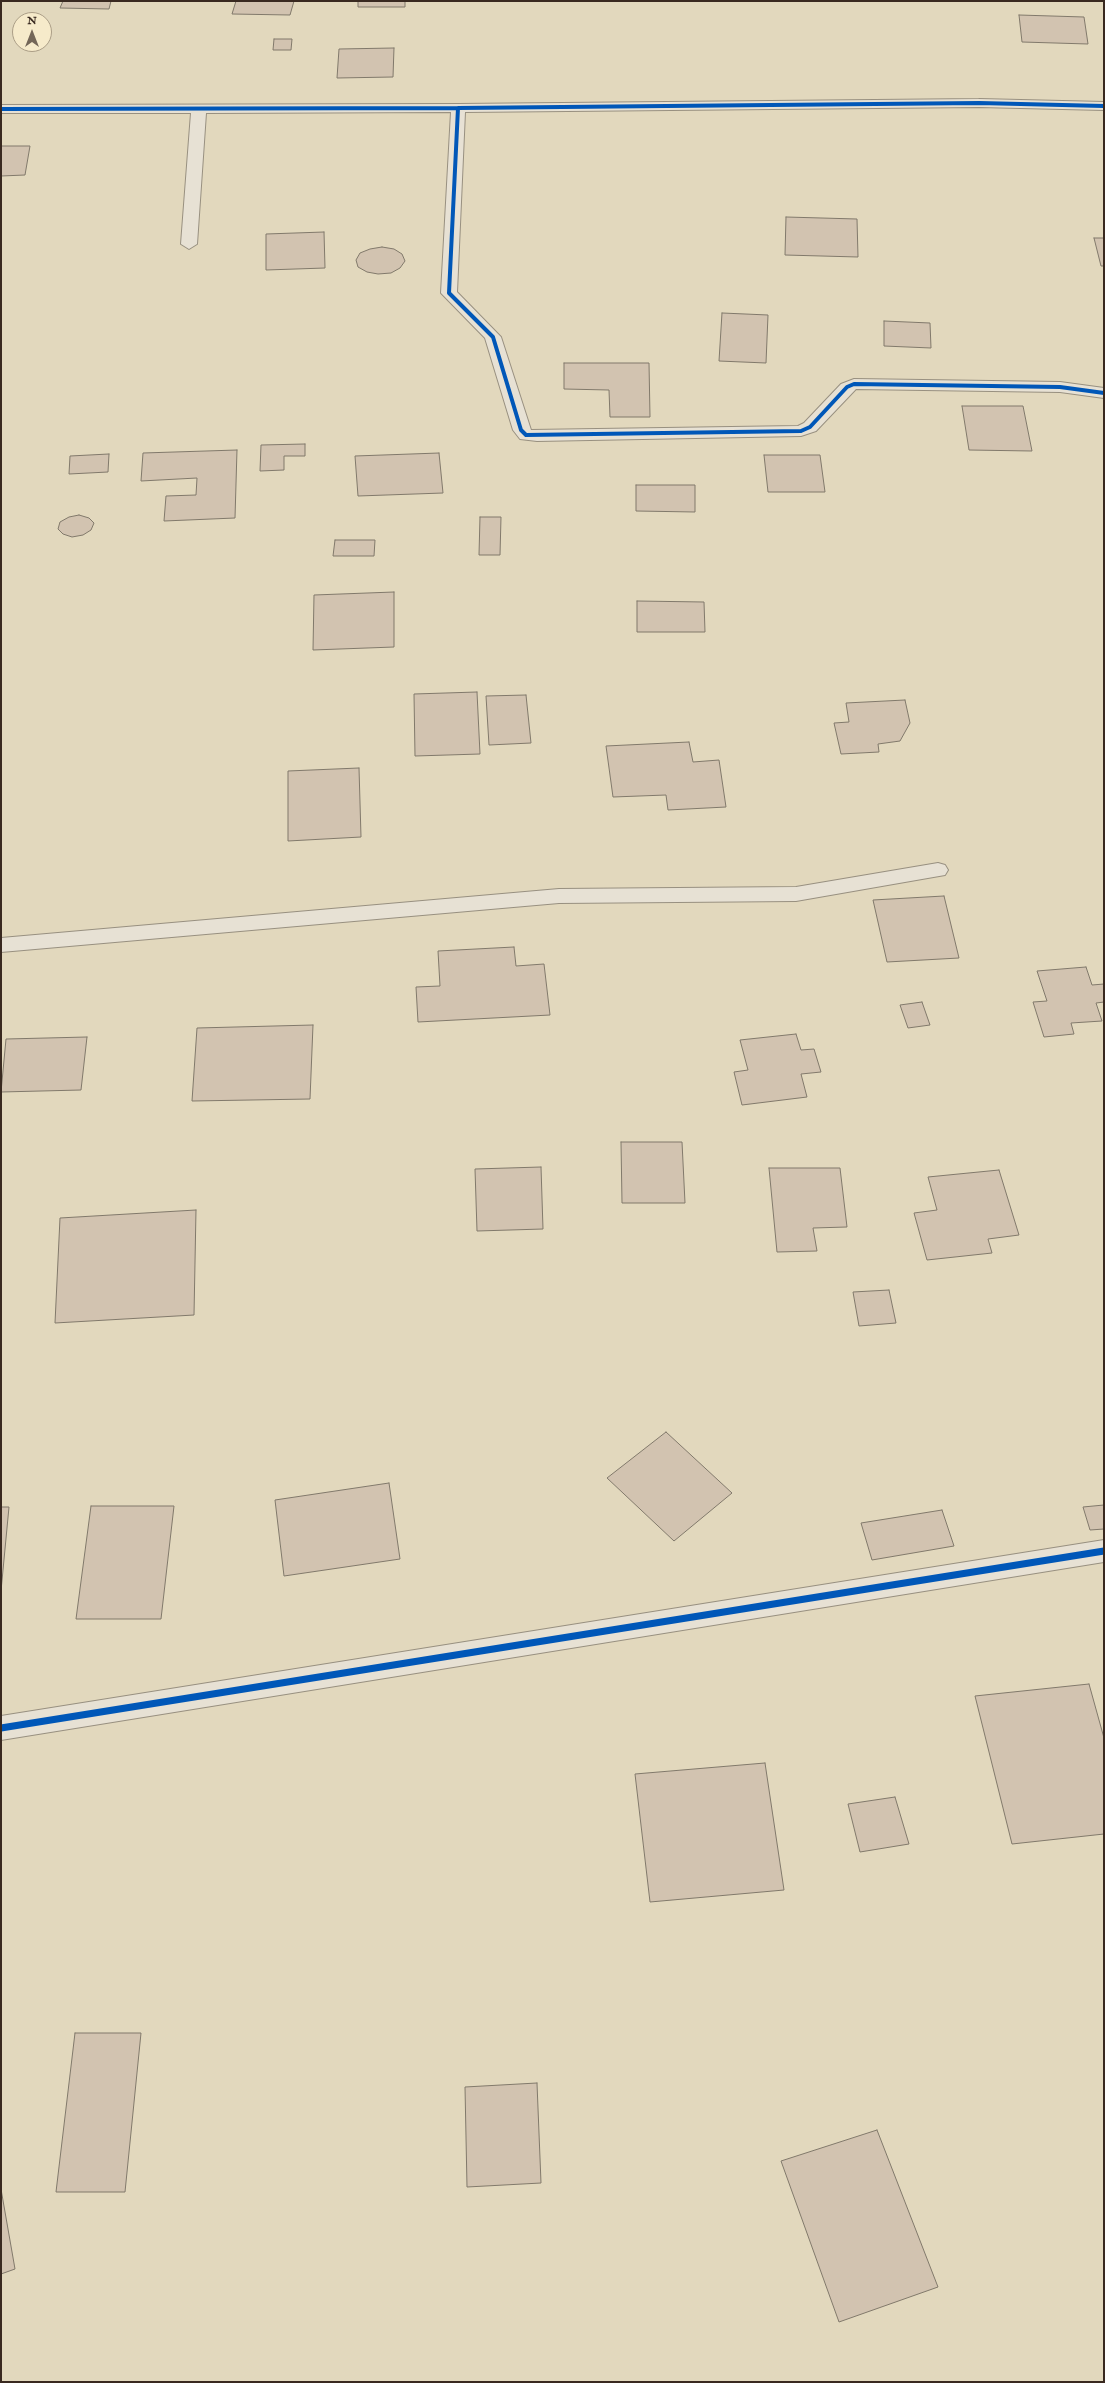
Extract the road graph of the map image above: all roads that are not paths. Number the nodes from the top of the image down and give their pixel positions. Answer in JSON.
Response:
{"nodes":[{"id":1,"x":1104,"y":106,"type":"edge"},
{"id":2,"x":458,"y":108,"type":"junction"},
{"id":3,"x":1,"y":109,"type":"edge"},
{"id":4,"x":199,"y":109,"type":"junction"},
{"id":5,"x":189,"y":244,"type":"dead end"},
{"id":6,"x":1104,"y":393,"type":"edge"},
{"id":7,"x":938,"y":870,"type":"dead end"},
{"id":8,"x":1,"y":945,"type":"edge"},
{"id":9,"x":1104,"y":1551,"type":"edge"},
{"id":10,"x":1,"y":1728,"type":"edge"}],
"edges":[{"from":1,"to":2,"type":"street"},
{"from":2,"to":4,"type":"street"},
{"from":2,"to":6,"type":"street"},
{"from":3,"to":4,"type":"street"},
{"from":4,"to":5,"type":"street"},
{"from":7,"to":8,"type":"street"},
{"from":9,"to":10,"type":"street"}]}
